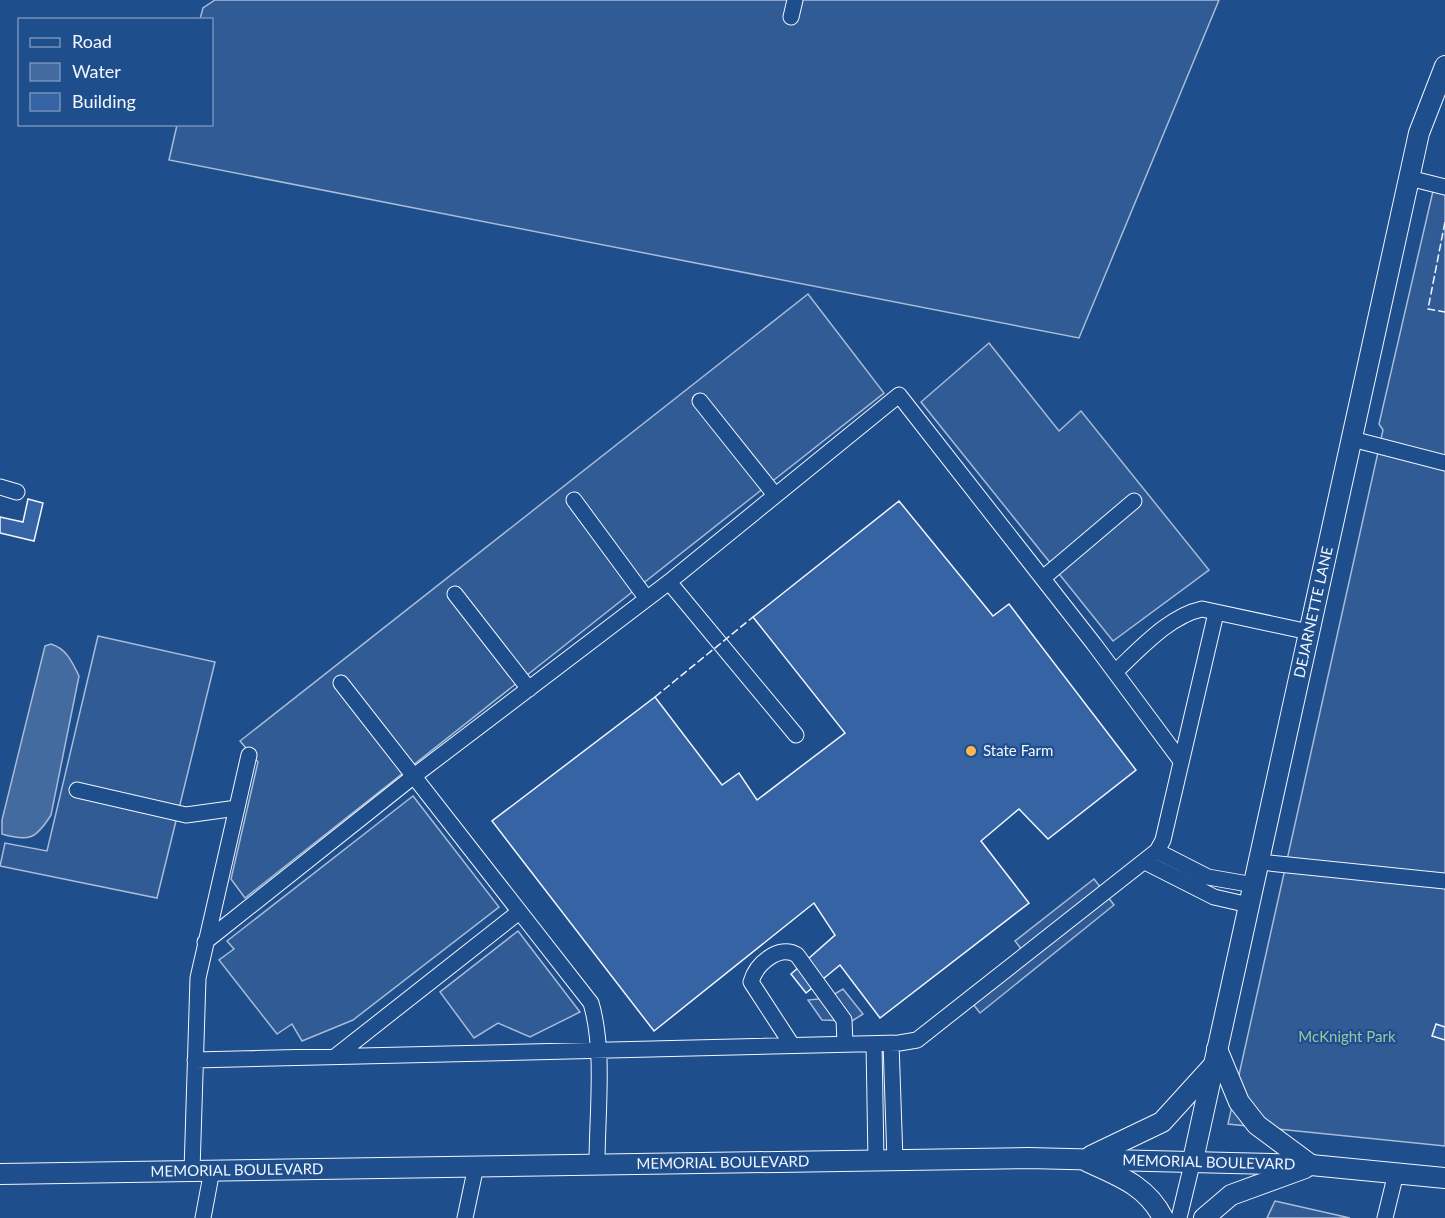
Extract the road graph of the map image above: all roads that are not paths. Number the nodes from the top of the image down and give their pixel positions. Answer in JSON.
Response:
{"nodes":[{"id":1,"x":795,"y":0,"type":"edge"},
{"id":2,"x":791,"y":17,"type":"dead end"},
{"id":3,"x":1445,"y":66,"type":"edge"},
{"id":4,"x":1409,"y":178,"type":"junction"},
{"id":5,"x":1445,"y":187,"type":"edge"},
{"id":6,"x":700,"y":401,"type":"dead end"},
{"id":7,"x":1352,"y":439,"type":"junction"},
{"id":8,"x":1445,"y":463,"type":"edge"},
{"id":9,"x":0,"y":487,"type":"edge"},
{"id":10,"x":17,"y":492,"type":"dead end"},
{"id":11,"x":776,"y":495,"type":"junction"},
{"id":12,"x":574,"y":500,"type":"dead end"},
{"id":13,"x":1134,"y":501,"type":"dead end"},
{"id":14,"x":1043,"y":578,"type":"junction"},
{"id":15,"x":669,"y":582,"type":"junction"},
{"id":16,"x":455,"y":594,"type":"dead end"},
{"id":17,"x":646,"y":599,"type":"junction"},
{"id":18,"x":1216,"y":613,"type":"junction"},
{"id":19,"x":1309,"y":632,"type":"junction"},
{"id":20,"x":1115,"y":672,"type":"junction"},
{"id":21,"x":341,"y":683,"type":"dead end"},
{"id":22,"x":529,"y":689,"type":"junction"},
{"id":23,"x":796,"y":735,"type":"dead end"},
{"id":24,"x":249,"y":755,"type":"dead end"},
{"id":25,"x":1181,"y":761,"type":"junction"},
{"id":26,"x":414,"y":776,"type":"junction"},
{"id":27,"x":77,"y":790,"type":"dead end"},
{"id":28,"x":237,"y":808,"type":"junction"},
{"id":29,"x":1157,"y":851,"type":"junction"},
{"id":30,"x":1145,"y":862,"type":"junction"},
{"id":31,"x":1258,"y":862,"type":"junction"},
{"id":32,"x":1445,"y":880,"type":"edge"},
{"id":33,"x":1254,"y":885,"type":"junction"},
{"id":34,"x":1249,"y":905,"type":"junction"},
{"id":35,"x":519,"y":912,"type":"junction"},
{"id":36,"x":205,"y":942,"type":"junction"},
{"id":37,"x":845,"y":1044,"type":"junction"},
{"id":38,"x":874,"y":1044,"type":"junction"},
{"id":39,"x":891,"y":1044,"type":"junction"},
{"id":40,"x":792,"y":1045,"type":"junction"},
{"id":41,"x":597,"y":1049,"type":"junction"},
{"id":42,"x":336,"y":1056,"type":"junction"},
{"id":43,"x":1215,"y":1058,"type":"junction"},
{"id":44,"x":195,"y":1060,"type":"junction"},
{"id":45,"x":1083,"y":1159,"type":"junction"},
{"id":46,"x":885,"y":1160,"type":"junction"},
{"id":47,"x":1193,"y":1160,"type":"junction"},
{"id":48,"x":597,"y":1163,"type":"junction"},
{"id":49,"x":1311,"y":1165,"type":"junction"},
{"id":50,"x":476,"y":1166,"type":"junction"},
{"id":51,"x":212,"y":1170,"type":"junction"},
{"id":52,"x":192,"y":1171,"type":"junction"},
{"id":53,"x":1396,"y":1173,"type":"junction"},
{"id":54,"x":0,"y":1174,"type":"edge"},
{"id":55,"x":1445,"y":1178,"type":"edge"},
{"id":56,"x":203,"y":1218,"type":"edge"},
{"id":57,"x":465,"y":1218,"type":"edge"},
{"id":58,"x":1163,"y":1218,"type":"edge"},
{"id":59,"x":1179,"y":1218,"type":"edge"},
{"id":60,"x":1204,"y":1218,"type":"edge"},
{"id":61,"x":1385,"y":1218,"type":"edge"}],
"edges":[{"from":1,"to":2,"type":"street"},
{"from":3,"to":4,"type":"main road","name":"DEJARNETTE LANE"},
{"from":4,"to":5,"type":"street"},
{"from":4,"to":7,"type":"main road","name":"DEJARNETTE LANE"},
{"from":6,"to":11,"type":"street"},
{"from":7,"to":8,"type":"street"},
{"from":7,"to":19,"type":"main road","name":"DEJARNETTE LANE"},
{"from":9,"to":10,"type":"street"},
{"from":11,"to":14,"type":"street"},
{"from":11,"to":15,"type":"street"},
{"from":12,"to":17,"type":"street"},
{"from":13,"to":14,"type":"street"},
{"from":14,"to":20,"type":"street"},
{"from":15,"to":17,"type":"street"},
{"from":15,"to":23,"type":"street"},
{"from":16,"to":22,"type":"street"},
{"from":17,"to":22,"type":"street"},
{"from":18,"to":19,"type":"street"},
{"from":18,"to":20,"type":"street"},
{"from":18,"to":25,"type":"street"},
{"from":19,"to":31,"type":"main road","name":"DEJARNETTE LANE"},
{"from":20,"to":25,"type":"street"},
{"from":21,"to":26,"type":"street"},
{"from":22,"to":26,"type":"street"},
{"from":24,"to":28,"type":"street"},
{"from":25,"to":29,"type":"street"},
{"from":26,"to":35,"type":"street"},
{"from":26,"to":36,"type":"street"},
{"from":27,"to":28,"type":"street"},
{"from":28,"to":36,"type":"street"},
{"from":29,"to":30,"type":"street"},
{"from":29,"to":33,"type":"street"},
{"from":30,"to":34,"type":"street"},
{"from":30,"to":39,"type":"street"},
{"from":31,"to":32,"type":"street"},
{"from":31,"to":33,"type":"main road","name":"DEJARNETTE LANE"},
{"from":33,"to":34,"type":"main road","name":"DEJARNETTE LANE"},
{"from":34,"to":43,"type":"main road","name":"DEJARNETTE LANE"},
{"from":35,"to":41,"type":"street"},
{"from":35,"to":42,"type":"street"},
{"from":36,"to":44,"type":"street"},
{"from":37,"to":38,"type":"street"},
{"from":37,"to":40,"type":"street"},
{"from":37,"to":40,"type":"street"},
{"from":38,"to":39,"type":"street"},
{"from":38,"to":46,"type":"street"},
{"from":39,"to":46,"type":"street"},
{"from":40,"to":41,"type":"street"},
{"from":41,"to":42,"type":"street"},
{"from":41,"to":48,"type":"street"},
{"from":42,"to":44,"type":"street"},
{"from":43,"to":45,"type":"main road"},
{"from":43,"to":47,"type":"main road","name":"DEJARNETTE LANE"},
{"from":43,"to":49,"type":"main road"},
{"from":44,"to":52,"type":"street"},
{"from":45,"to":46,"type":"main road","name":"MEMORIAL BOULEVARD"},
{"from":45,"to":47,"type":"main road","name":"MEMORIAL BOULEVARD"},
{"from":45,"to":58,"type":"main road"},
{"from":46,"to":48,"type":"main road","name":"MEMORIAL BOULEVARD"},
{"from":47,"to":49,"type":"main road","name":"MEMORIAL BOULEVARD"},
{"from":47,"to":59,"type":"street"},
{"from":48,"to":50,"type":"main road","name":"MEMORIAL BOULEVARD"},
{"from":49,"to":53,"type":"main road","name":"MEMORIAL BOULEVARD"},
{"from":49,"to":60,"type":"main road"},
{"from":50,"to":51,"type":"main road","name":"MEMORIAL BOULEVARD"},
{"from":50,"to":57,"type":"street"},
{"from":51,"to":52,"type":"main road","name":"MEMORIAL BOULEVARD"},
{"from":51,"to":56,"type":"street"},
{"from":52,"to":54,"type":"main road","name":"MEMORIAL BOULEVARD"},
{"from":53,"to":55,"type":"main road","name":"MEMORIAL BOULEVARD"},
{"from":53,"to":61,"type":"street"}]}
